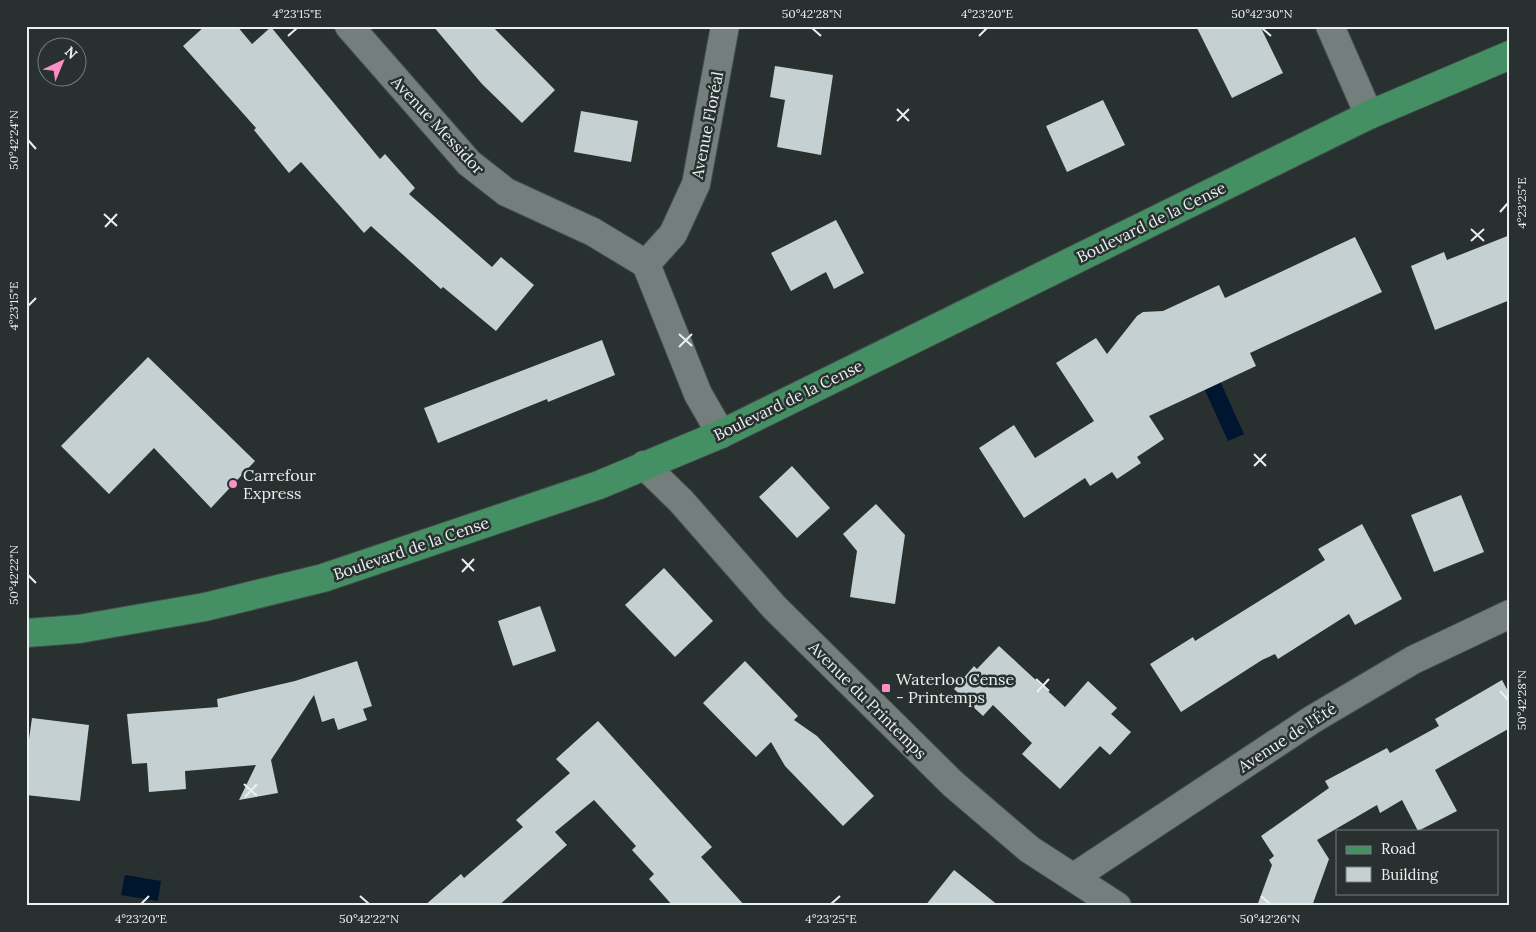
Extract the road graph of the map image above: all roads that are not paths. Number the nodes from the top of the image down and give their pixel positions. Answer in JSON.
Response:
{"nodes":[{"id":1,"x":349,"y":26,"type":"edge"},
{"id":2,"x":725,"y":26,"type":"edge"},
{"id":3,"x":1330,"y":26,"type":"edge"},
{"id":4,"x":1510,"y":55,"type":"edge"},
{"id":5,"x":1369,"y":115,"type":"junction"},
{"id":6,"x":646,"y":264,"type":"junction"},
{"id":7,"x":721,"y":434,"type":"junction"},
{"id":8,"x":644,"y":465,"type":"junction"},
{"id":9,"x":1510,"y":614,"type":"edge"},
{"id":10,"x":26,"y":633,"type":"edge"},
{"id":11,"x":1074,"y":877,"type":"junction"},
{"id":12,"x":1117,"y":906,"type":"edge"}],
"edges":[{"from":1,"to":6,"type":"street","name":"Avenue Messidor"},
{"from":2,"to":6,"type":"street","name":"Avenue Floréal"},
{"from":3,"to":5,"type":"street"},
{"from":4,"to":5,"type":"main road","name":"Boulevard de la Cense"},
{"from":5,"to":7,"type":"main road","name":"Boulevard de la Cense"},
{"from":6,"to":7,"type":"street"},
{"from":7,"to":8,"type":"main road","name":"Boulevard de la Cense"},
{"from":8,"to":10,"type":"main road","name":"Boulevard de la Cense"},
{"from":8,"to":11,"type":"street","name":"Avenue du Printemps"},
{"from":9,"to":11,"type":"street","name":"Avenue de l'Été"},
{"from":11,"to":12,"type":"street","name":"Avenue du Printemps"}]}
